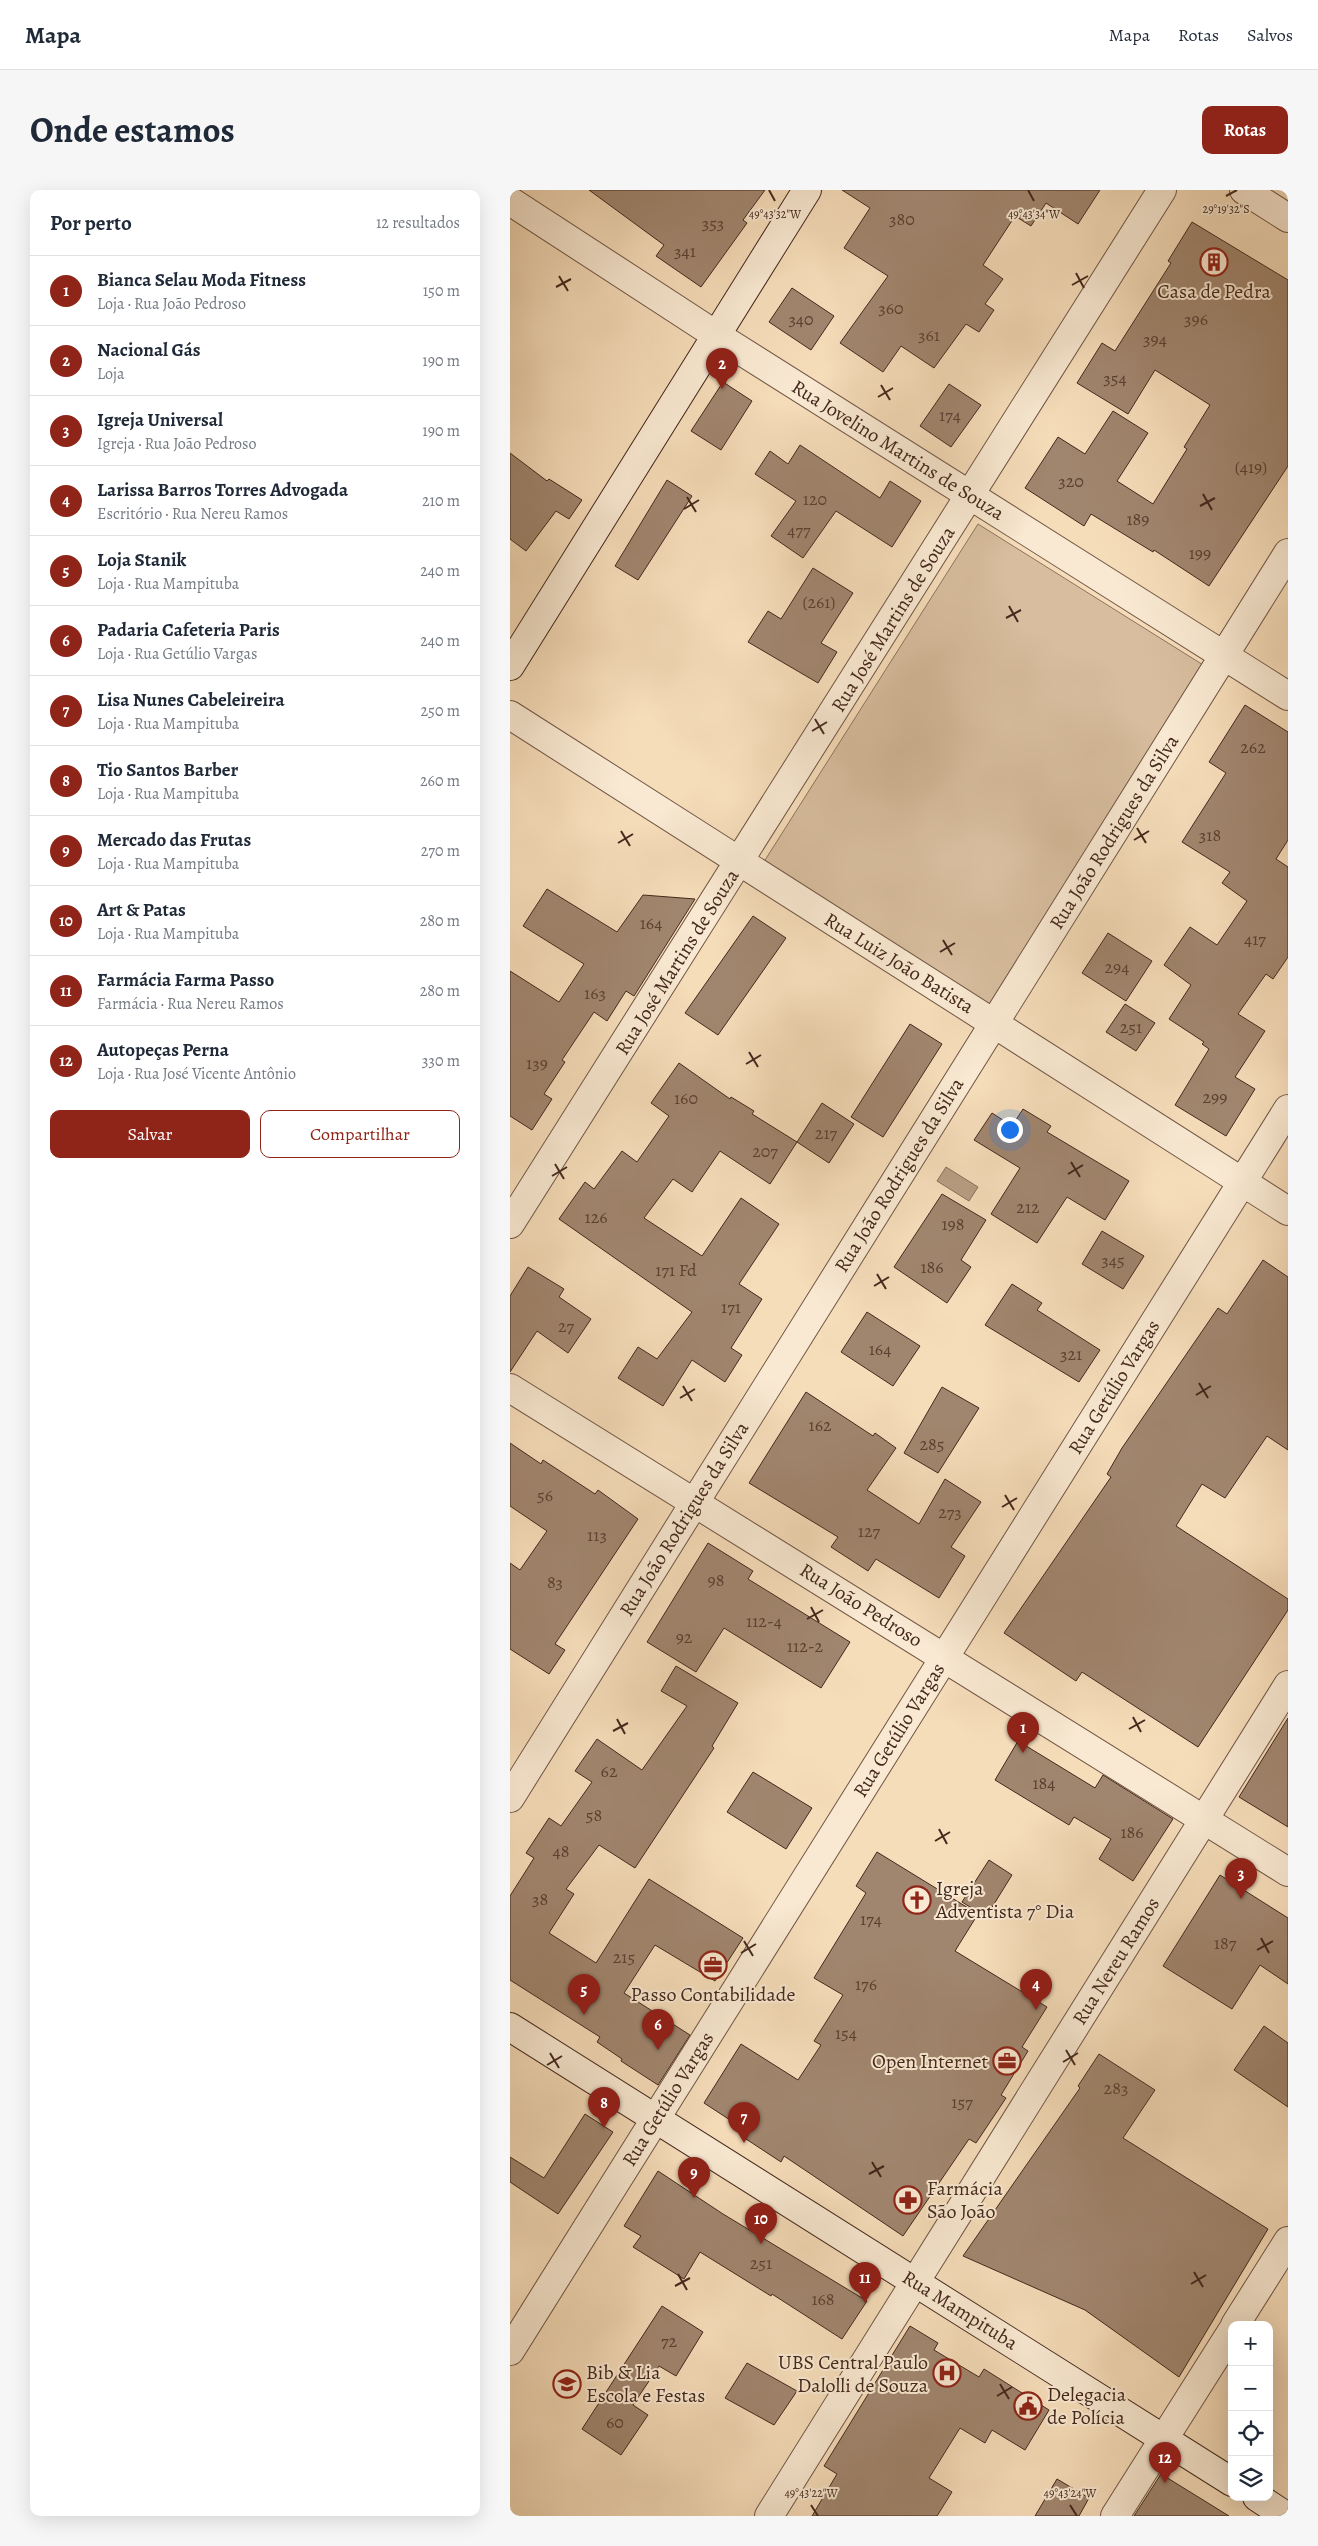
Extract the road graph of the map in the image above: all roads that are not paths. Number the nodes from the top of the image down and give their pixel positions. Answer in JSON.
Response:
{"nodes":[{"id":1,"x":807,"y":190,"type":"edge"},
{"id":2,"x":1162,"y":190,"type":"edge"},
{"id":3,"x":1244,"y":190,"type":"edge"},
{"id":4,"x":510,"y":201,"type":"edge"},
{"id":5,"x":1288,"y":218,"type":"edge"},
{"id":6,"x":716,"y":335,"type":"junction"},
{"id":7,"x":970,"y":495,"type":"junction"},
{"id":8,"x":1288,"y":553,"type":"edge"},
{"id":9,"x":1224,"y":655,"type":"junction"},
{"id":10,"x":510,"y":666,"type":"edge"},
{"id":11,"x":1288,"y":696,"type":"edge"},
{"id":12,"x":510,"y":715,"type":"edge"},
{"id":13,"x":740,"y":862,"type":"junction"},
{"id":14,"x":994,"y":1023,"type":"junction"},
{"id":15,"x":1288,"y":1109,"type":"edge"},
{"id":16,"x":1242,"y":1182,"type":"junction"},
{"id":17,"x":1288,"y":1211,"type":"edge"},
{"id":18,"x":510,"y":1224,"type":"edge"},
{"id":19,"x":510,"y":1388,"type":"edge"},
{"id":20,"x":695,"y":1501,"type":"junction"},
{"id":21,"x":945,"y":1657,"type":"junction"},
{"id":22,"x":1288,"y":1685,"type":"edge"},
{"id":23,"x":510,"y":1798,"type":"edge"},
{"id":24,"x":1204,"y":1819,"type":"junction"},
{"id":25,"x":1288,"y":1872,"type":"edge"},
{"id":26,"x":510,"y":2027,"type":"edge"},
{"id":27,"x":656,"y":2119,"type":"junction"},
{"id":28,"x":1288,"y":2241,"type":"edge"},
{"id":29,"x":916,"y":2283,"type":"junction"},
{"id":30,"x":1238,"y":2321,"type":"edge"},
{"id":31,"x":1228,"y":2336,"type":"edge"},
{"id":32,"x":510,"y":2351,"type":"edge"},
{"id":33,"x":1164,"y":2439,"type":"junction"},
{"id":34,"x":1228,"y":2479,"type":"edge"},
{"id":35,"x":1263,"y":2501,"type":"edge"},
{"id":36,"x":769,"y":2516,"type":"edge"},
{"id":37,"x":1115,"y":2516,"type":"edge"},
{"id":38,"x":1286,"y":2516,"type":"edge"}],
"edges":[{"from":1,"to":6,"type":"street"},
{"from":2,"to":7,"type":"street","name":"Rua José Martins de Souza"},
{"from":3,"to":5,"type":"street"},
{"from":4,"to":6,"type":"street","name":"Rua Jovelino Martins de Souza"},
{"from":6,"to":7,"type":"street","name":"Rua Jovelino Martins de Souza"},
{"from":6,"to":10,"type":"street"},
{"from":7,"to":9,"type":"street","name":"Rua Jovelino Martins de Souza"},
{"from":7,"to":13,"type":"street","name":"Rua José Martins de Souza"},
{"from":8,"to":9,"type":"street","name":"Rua João Rodrigues da Silva"},
{"from":9,"to":11,"type":"street","name":"Rua Jovelino Martins de Souza"},
{"from":9,"to":14,"type":"street","name":"Rua João Rodrigues da Silva"},
{"from":12,"to":13,"type":"street","name":"Rua Luiz João Batista"},
{"from":13,"to":14,"type":"street","name":"Rua Luiz João Batista"},
{"from":13,"to":18,"type":"street","name":"Rua José Martins de Souza"},
{"from":14,"to":16,"type":"street","name":"Rua Luiz João Batista"},
{"from":14,"to":20,"type":"street","name":"Rua João Rodrigues da Silva"},
{"from":15,"to":16,"type":"street","name":"Rua Getúlio Vargas"},
{"from":16,"to":17,"type":"street","name":"Rua Luiz João Batista"},
{"from":16,"to":21,"type":"street","name":"Rua Getúlio Vargas"},
{"from":19,"to":20,"type":"street","name":"Rua João Pedroso"},
{"from":20,"to":21,"type":"street","name":"Rua João Pedroso"},
{"from":20,"to":23,"type":"street","name":"Rua João Rodrigues da Silva"},
{"from":21,"to":24,"type":"street","name":"Rua João Pedroso"},
{"from":21,"to":27,"type":"street","name":"Rua Getúlio Vargas"},
{"from":22,"to":24,"type":"street","name":"Rua Nereu Ramos"},
{"from":24,"to":25,"type":"street","name":"Rua João Pedroso"},
{"from":24,"to":29,"type":"street","name":"Rua Nereu Ramos"},
{"from":26,"to":27,"type":"street","name":"Rua Mampituba"},
{"from":27,"to":29,"type":"street","name":"Rua Mampituba"},
{"from":27,"to":32,"type":"street","name":"Rua Getúlio Vargas"},
{"from":28,"to":30,"type":"street"},
{"from":29,"to":33,"type":"street","name":"Rua Mampituba"},
{"from":29,"to":36,"type":"street","name":"Rua Nereu Ramos"},
{"from":31,"to":33,"type":"street"},
{"from":33,"to":34,"type":"street","name":"Rua Mampituba"},
{"from":33,"to":37,"type":"street"},
{"from":35,"to":38,"type":"street"}]}
